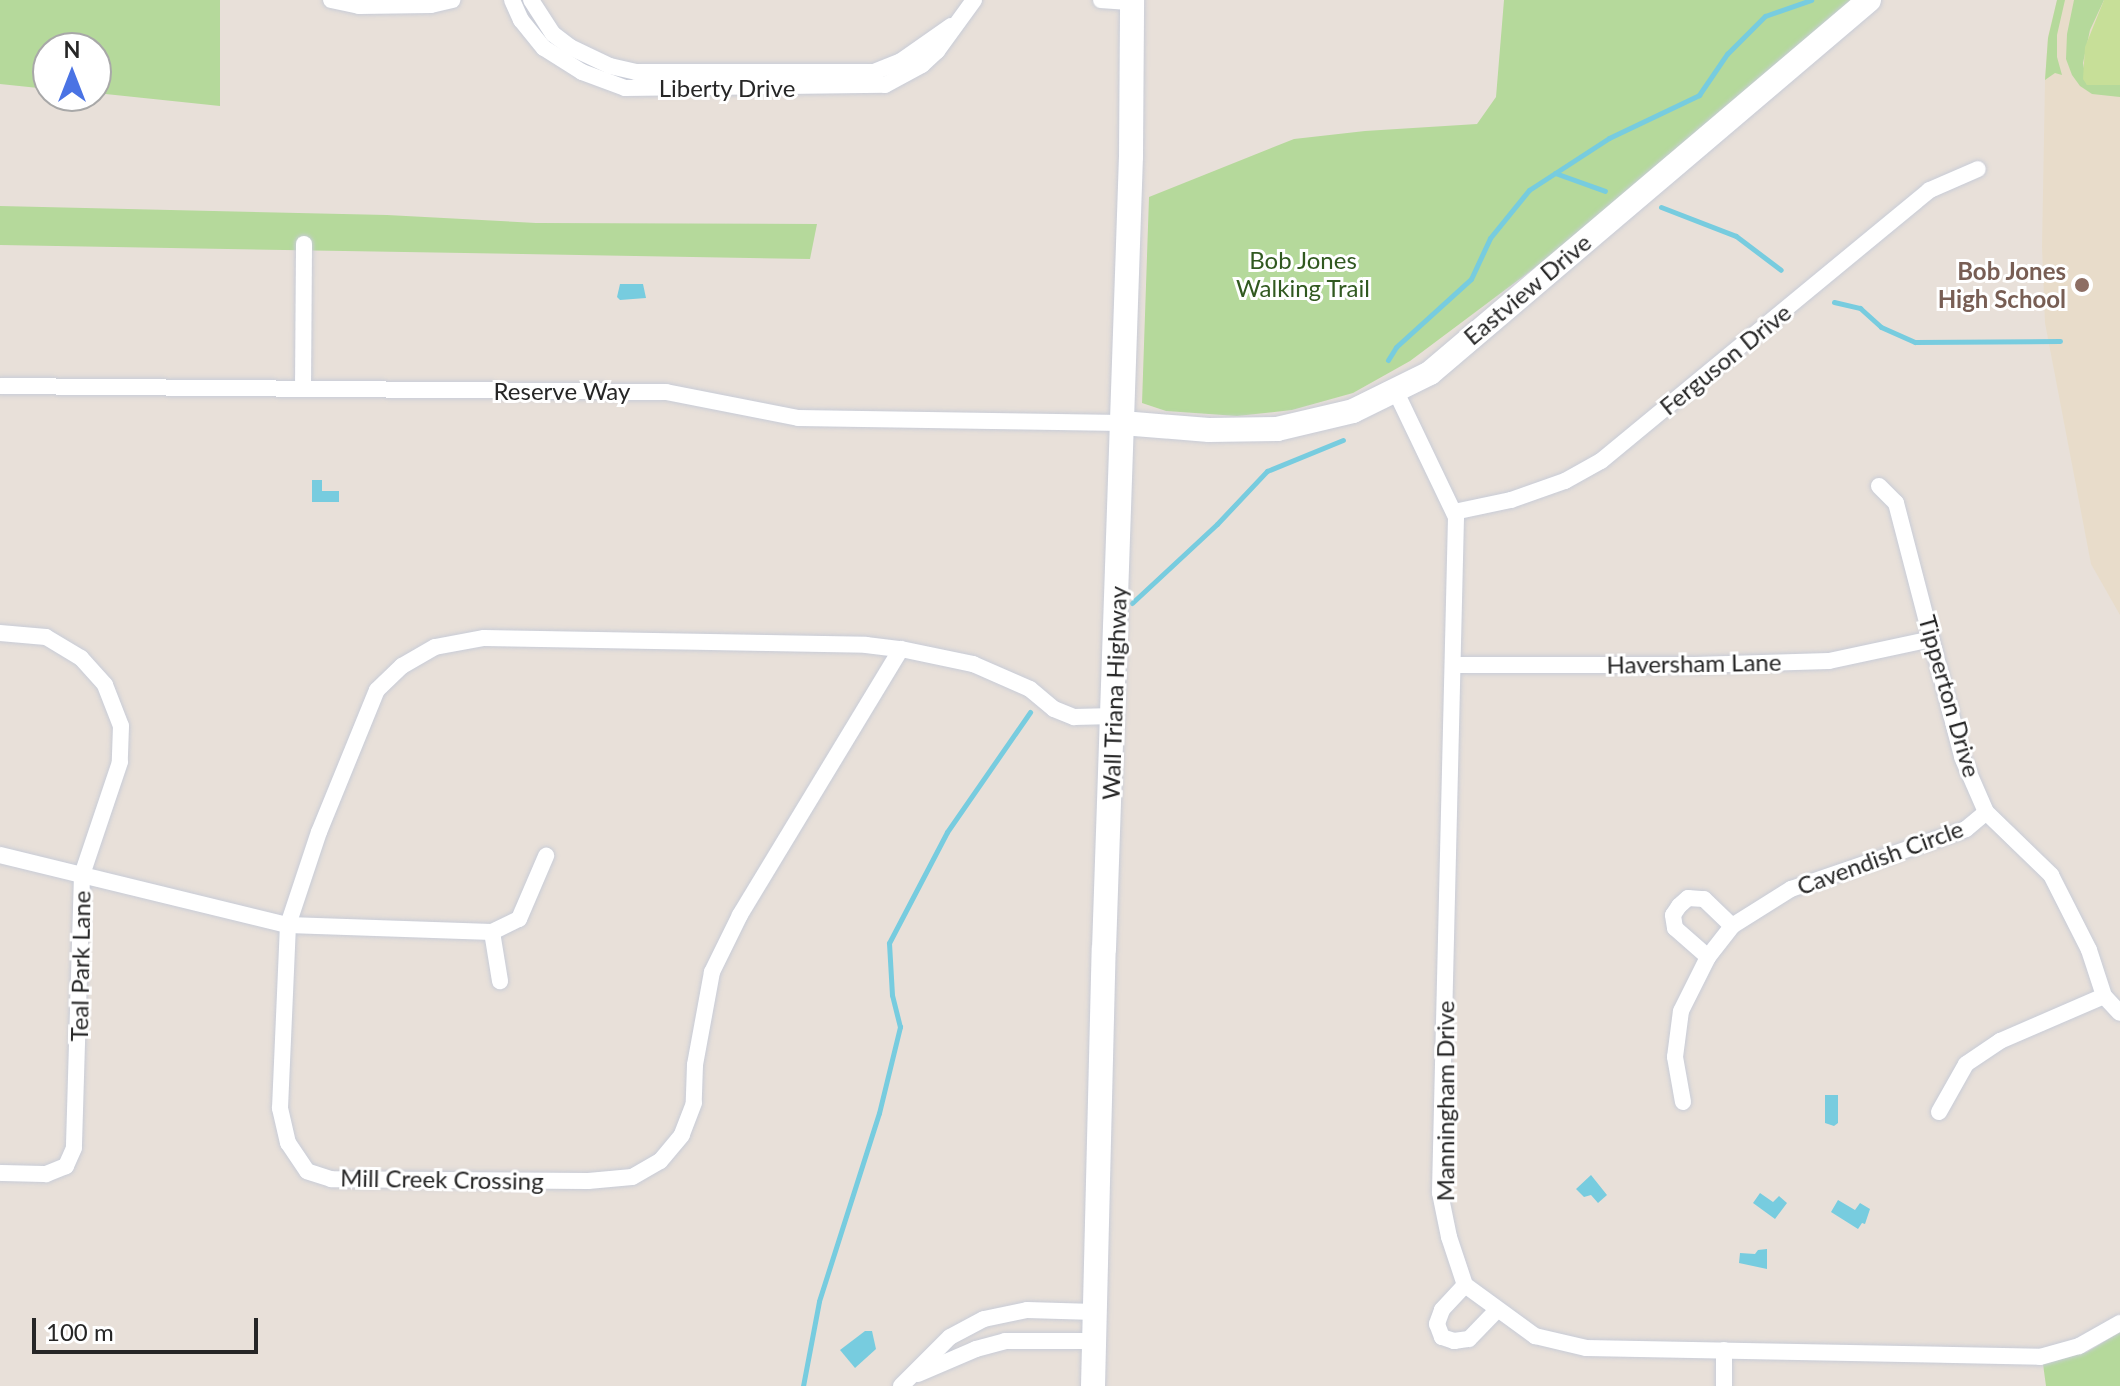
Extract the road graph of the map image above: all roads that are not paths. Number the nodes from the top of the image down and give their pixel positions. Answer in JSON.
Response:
{"nodes":[{"id":1,"x":331,"y":0,"type":"edge"},
{"id":2,"x":452,"y":0,"type":"edge"},
{"id":3,"x":512,"y":0,"type":"edge"},
{"id":4,"x":531,"y":0,"type":"edge"},
{"id":5,"x":974,"y":0,"type":"edge"},
{"id":6,"x":1101,"y":0,"type":"edge"},
{"id":7,"x":1869,"y":0,"type":"edge"},
{"id":8,"x":1132,"y":1,"type":"edge"},
{"id":9,"x":953,"y":25,"type":"junction"},
{"id":10,"x":1978,"y":169,"type":"dead end"},
{"id":11,"x":304,"y":244,"type":"dead end"},
{"id":12,"x":0,"y":386,"type":"edge"},
{"id":13,"x":303,"y":389,"type":"junction"},
{"id":14,"x":1396,"y":392,"type":"junction"},
{"id":15,"x":1122,"y":423,"type":"junction"},
{"id":16,"x":1879,"y":486,"type":"dead end"},
{"id":17,"x":1454,"y":512,"type":"junction"},
{"id":18,"x":0,"y":633,"type":"edge"},
{"id":19,"x":1932,"y":639,"type":"junction"},
{"id":20,"x":901,"y":649,"type":"junction"},
{"id":21,"x":1454,"y":665,"type":"junction"},
{"id":22,"x":1114,"y":716,"type":"junction"},
{"id":23,"x":1986,"y":812,"type":"junction"},
{"id":24,"x":0,"y":855,"type":"edge"},
{"id":25,"x":546,"y":856,"type":"dead end"},
{"id":26,"x":82,"y":875,"type":"junction"},
{"id":27,"x":288,"y":925,"type":"junction"},
{"id":28,"x":1732,"y":926,"type":"junction"},
{"id":29,"x":492,"y":932,"type":"junction"},
{"id":30,"x":1708,"y":957,"type":"junction"},
{"id":31,"x":500,"y":981,"type":"dead end"},
{"id":32,"x":2104,"y":996,"type":"junction"},
{"id":33,"x":2120,"y":1013,"type":"edge"},
{"id":34,"x":1683,"y":1102,"type":"dead end"},
{"id":35,"x":1939,"y":1112,"type":"dead end"},
{"id":36,"x":0,"y":1173,"type":"edge"},
{"id":37,"x":1465,"y":1285,"type":"junction"},
{"id":38,"x":1496,"y":1311,"type":"junction"},
{"id":39,"x":1095,"y":1312,"type":"junction"},
{"id":40,"x":2120,"y":1323,"type":"edge"},
{"id":41,"x":1094,"y":1341,"type":"junction"},
{"id":42,"x":1724,"y":1350,"type":"junction"},
{"id":43,"x":916,"y":1374,"type":"junction"},
{"id":44,"x":901,"y":1386,"type":"edge"},
{"id":45,"x":1093,"y":1386,"type":"edge"},
{"id":46,"x":1724,"y":1386,"type":"edge"}],
"edges":[{"from":1,"to":2,"type":"street"},
{"from":3,"to":9,"type":"street","name":"Liberty Drive"},
{"from":4,"to":9,"type":"street","name":"Liberty Drive"},
{"from":5,"to":9,"type":"street","name":"Liberty Drive"},
{"from":6,"to":8,"type":"street"},
{"from":7,"to":14,"type":"main road","name":"Eastview Drive"},
{"from":8,"to":15,"type":"main road","name":"Wall Triana Highway"},
{"from":10,"to":17,"type":"street","name":"Ferguson Drive"},
{"from":11,"to":13,"type":"street"},
{"from":12,"to":13,"type":"street","name":"Reserve Way"},
{"from":13,"to":15,"type":"street","name":"Reserve Way"},
{"from":14,"to":15,"type":"main road","name":"Eastview Drive"},
{"from":14,"to":17,"type":"street","name":"Manningham Drive"},
{"from":15,"to":22,"type":"main road","name":"Wall Triana Highway"},
{"from":16,"to":19,"type":"street","name":"Tipperton Drive"},
{"from":17,"to":21,"type":"street","name":"Manningham Drive"},
{"from":18,"to":26,"type":"street","name":"Teal Park Lane"},
{"from":19,"to":21,"type":"street","name":"Haversham Lane"},
{"from":19,"to":23,"type":"street","name":"Tipperton Drive"},
{"from":20,"to":22,"type":"street","name":"Mill Creek Crossing"},
{"from":20,"to":27,"type":"street","name":"Mill Creek Crossing"},
{"from":20,"to":27,"type":"street","name":"Mill Creek Crossing"},
{"from":21,"to":37,"type":"street","name":"Manningham Drive"},
{"from":22,"to":39,"type":"main road","name":"Wall Triana Highway"},
{"from":23,"to":28,"type":"street","name":"Cavendish Circle"},
{"from":23,"to":32,"type":"street","name":"Tipperton Drive"},
{"from":24,"to":26,"type":"street"},
{"from":25,"to":29,"type":"street"},
{"from":26,"to":27,"type":"street"},
{"from":26,"to":36,"type":"street","name":"Teal Park Lane"},
{"from":27,"to":29,"type":"street"},
{"from":28,"to":30,"type":"street","name":"Cavendish Circle"},
{"from":28,"to":30,"type":"street"},
{"from":29,"to":31,"type":"street"},
{"from":30,"to":34,"type":"street","name":"Cavendish Circle"},
{"from":32,"to":33,"type":"street","name":"Tipperton Drive"},
{"from":32,"to":35,"type":"street"},
{"from":37,"to":38,"type":"street"},
{"from":37,"to":38,"type":"street"},
{"from":38,"to":42,"type":"street"},
{"from":39,"to":41,"type":"main road","name":"Wall Triana Highway"},
{"from":39,"to":43,"type":"street"},
{"from":40,"to":42,"type":"street"},
{"from":41,"to":43,"type":"street"},
{"from":41,"to":45,"type":"main road","name":"Wall Triana Highway"},
{"from":42,"to":46,"type":"street"},
{"from":43,"to":44,"type":"street"}]}
